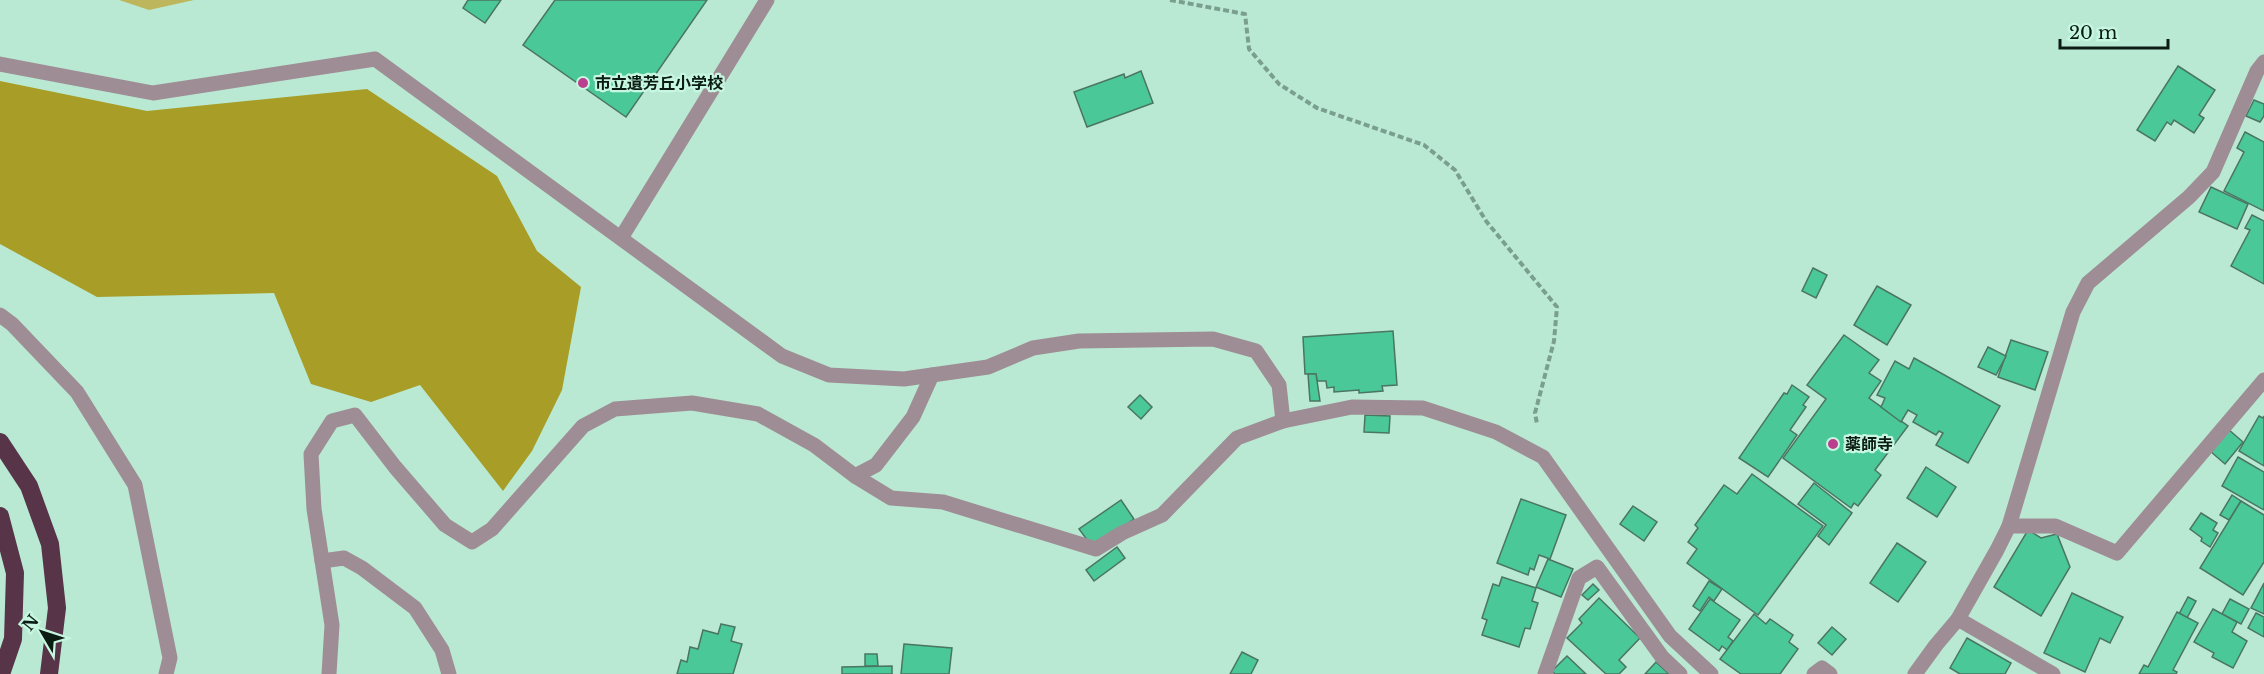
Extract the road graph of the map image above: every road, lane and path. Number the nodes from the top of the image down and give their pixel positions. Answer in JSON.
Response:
{"nodes":[{"id":1,"x":767,"y":0,"type":"edge"},
{"id":2,"x":1170,"y":0,"type":"edge"},
{"id":3,"x":2264,"y":62,"type":"edge"},
{"id":4,"x":0,"y":64,"type":"edge"},
{"id":5,"x":621,"y":238,"type":"junction"},
{"id":6,"x":0,"y":315,"type":"edge"},
{"id":7,"x":932,"y":375,"type":"junction"},
{"id":8,"x":2264,"y":380,"type":"edge"},
{"id":9,"x":1283,"y":421,"type":"junction"},
{"id":10,"x":0,"y":442,"type":"edge"},
{"id":11,"x":1543,"y":457,"type":"junction"},
{"id":12,"x":855,"y":476,"type":"junction"},
{"id":13,"x":0,"y":516,"type":"edge"},
{"id":14,"x":2009,"y":526,"type":"junction"},
{"id":15,"x":322,"y":561,"type":"junction"},
{"id":16,"x":1958,"y":620,"type":"junction"},
{"id":17,"x":1,"y":674,"type":"edge"},
{"id":18,"x":48,"y":674,"type":"edge"},
{"id":19,"x":166,"y":674,"type":"edge"},
{"id":20,"x":329,"y":674,"type":"edge"},
{"id":21,"x":449,"y":674,"type":"edge"},
{"id":22,"x":1545,"y":674,"type":"edge"},
{"id":23,"x":1680,"y":674,"type":"edge"},
{"id":24,"x":1712,"y":674,"type":"edge"},
{"id":25,"x":1814,"y":674,"type":"edge"},
{"id":26,"x":1830,"y":674,"type":"edge"},
{"id":27,"x":1915,"y":674,"type":"edge"},
{"id":28,"x":2053,"y":674,"type":"edge"}],
"edges":[{"from":1,"to":5,"type":"street"},
{"from":2,"to":11,"type":"path"},
{"from":3,"to":14,"type":"street"},
{"from":4,"to":5,"type":"street"},
{"from":5,"to":7,"type":"street"},
{"from":6,"to":19,"type":"street"},
{"from":7,"to":9,"type":"street"},
{"from":7,"to":12,"type":"street"},
{"from":8,"to":14,"type":"street"},
{"from":9,"to":11,"type":"street"},
{"from":9,"to":12,"type":"street"},
{"from":10,"to":18,"type":"highway"},
{"from":11,"to":24,"type":"street"},
{"from":12,"to":15,"type":"street"},
{"from":13,"to":17,"type":"highway"},
{"from":14,"to":16,"type":"street"},
{"from":15,"to":20,"type":"street"},
{"from":15,"to":21,"type":"street"},
{"from":16,"to":27,"type":"street"},
{"from":16,"to":28,"type":"street"},
{"from":22,"to":23,"type":"street"},
{"from":25,"to":26,"type":"street"}]}
